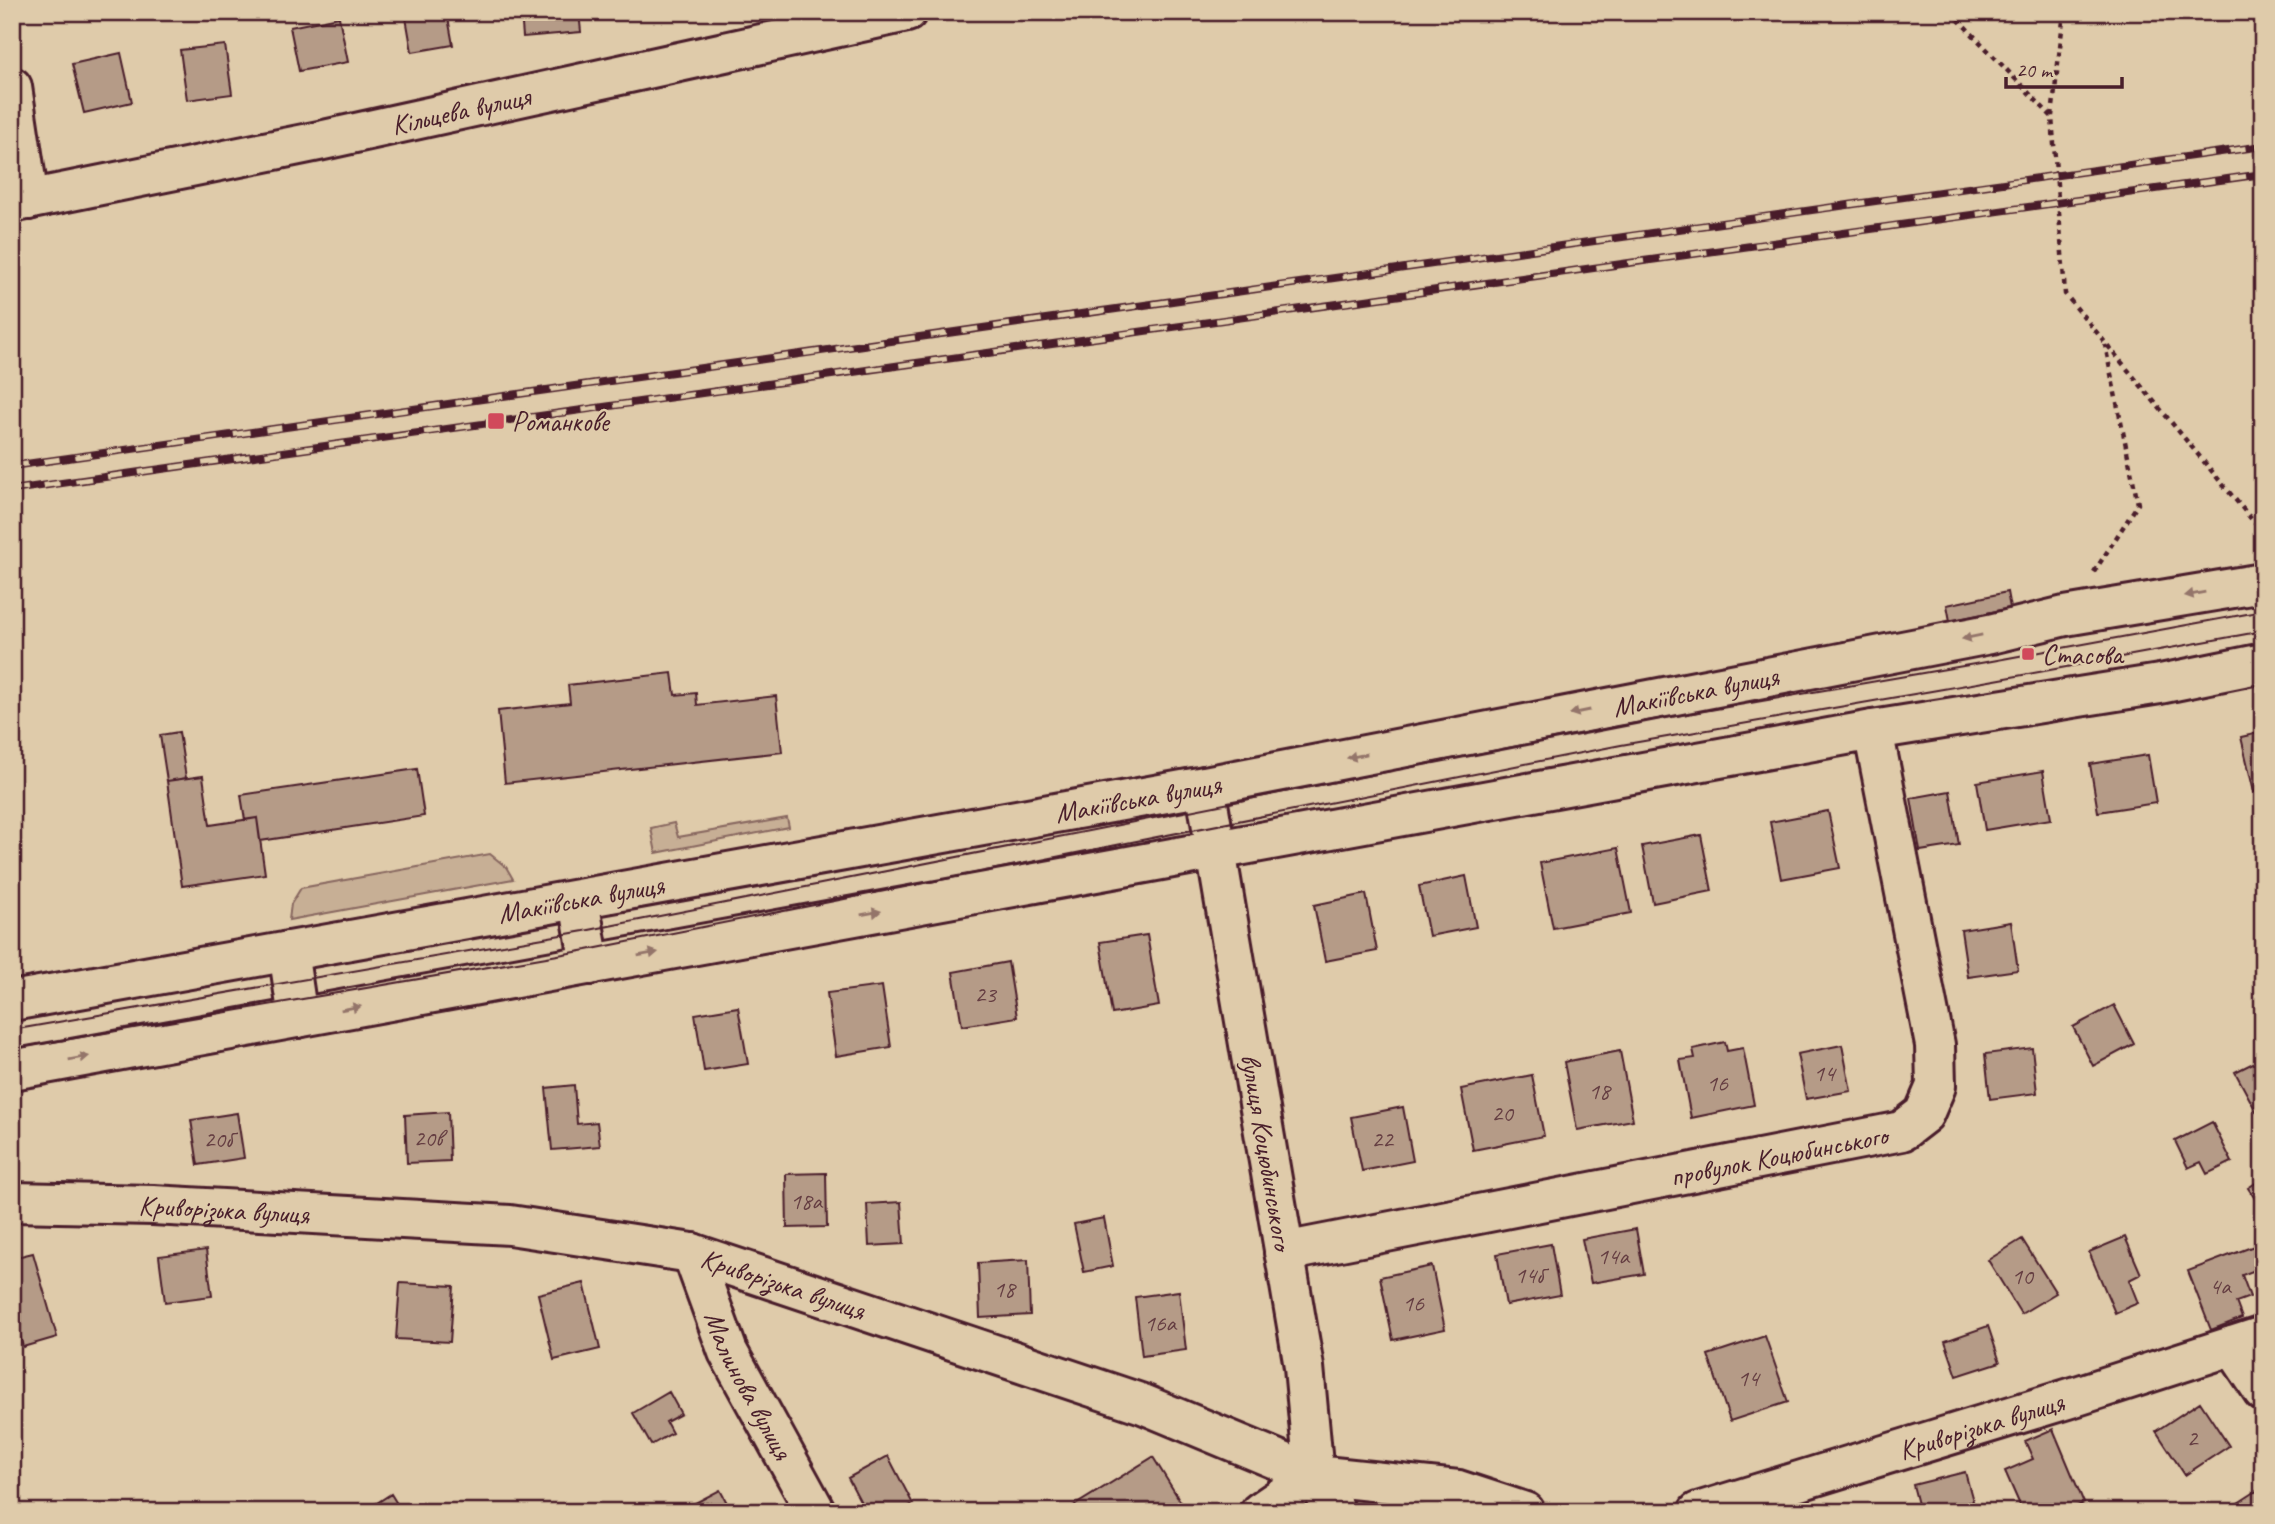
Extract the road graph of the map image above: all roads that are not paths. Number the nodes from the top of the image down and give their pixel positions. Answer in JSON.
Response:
{"nodes":[{"id":1,"x":907,"y":12,"type":"edge"},
{"id":2,"x":12,"y":87,"type":"edge"},
{"id":3,"x":21,"y":201,"type":"edge"},
{"id":4,"x":2263,"y":583,"type":"edge"},
{"id":5,"x":2263,"y":663,"type":"edge"},
{"id":6,"x":1873,"y":730,"type":"junction"},
{"id":7,"x":1205,"y":786,"type":"junction"},
{"id":8,"x":1216,"y":851,"type":"junction"},
{"id":9,"x":579,"y":900,"type":"junction"},
{"id":10,"x":288,"y":951,"type":"junction"},
{"id":11,"x":590,"y":965,"type":"junction"},
{"id":12,"x":12,"y":1001,"type":"edge"},
{"id":13,"x":298,"y":1018,"type":"junction"},
{"id":14,"x":12,"y":1070,"type":"edge"},
{"id":15,"x":12,"y":1202,"type":"edge"},
{"id":16,"x":1284,"y":1252,"type":"junction"},
{"id":17,"x":692,"y":1253,"type":"junction"},
{"id":18,"x":2248,"y":1341,"type":"edge"},
{"id":19,"x":2263,"y":1391,"type":"edge"},
{"id":20,"x":1314,"y":1475,"type":"junction"},
{"id":21,"x":816,"y":1512,"type":"edge"},
{"id":22,"x":1260,"y":1512,"type":"edge"},
{"id":23,"x":1335,"y":1512,"type":"edge"},
{"id":24,"x":1525,"y":1512,"type":"edge"},
{"id":25,"x":1698,"y":1512,"type":"edge"}],
"edges":[{"from":1,"to":3,"type":"street","name":"Кільцева вулиця"},
{"from":2,"to":3,"type":"street"},
{"from":4,"to":7,"type":"street","name":"Макіївська вулиця","one_way":true},
{"from":5,"to":6,"type":"street"},
{"from":6,"to":8,"type":"street"},
{"from":6,"to":16,"type":"street","name":"провулок Коцюбинського"},
{"from":7,"to":8,"type":"street","name":"вулиця Коцюбинського"},
{"from":7,"to":9,"type":"street","name":"Макіївська вулиця"},
{"from":11,"to":8,"type":"street","one_way":true},
{"from":8,"to":16,"type":"street","name":"вулиця Коцюбинського"},
{"from":9,"to":10,"type":"street","name":"Макіївська вулиця"},
{"from":9,"to":11,"type":"street"},
{"from":10,"to":12,"type":"street","name":"Макіївська вулиця"},
{"from":10,"to":13,"type":"street"},
{"from":13,"to":11,"type":"street","one_way":true},
{"from":14,"to":13,"type":"street","one_way":true},
{"from":15,"to":17,"type":"street","name":"Криворізька вулиця"},
{"from":16,"to":20,"type":"street","name":"вулиця Коцюбинського"},
{"from":17,"to":20,"type":"street","name":"Криворізька вулиця"},
{"from":17,"to":21,"type":"street","name":"Малинова вулиця"},
{"from":18,"to":19,"type":"street"},
{"from":18,"to":25,"type":"street","name":"Криворізька вулиця"},
{"from":20,"to":22,"type":"street"},
{"from":20,"to":23,"type":"street","name":"вулиця Коцюбинського"},
{"from":20,"to":24,"type":"street","name":"Криворізька вулиця"}]}
